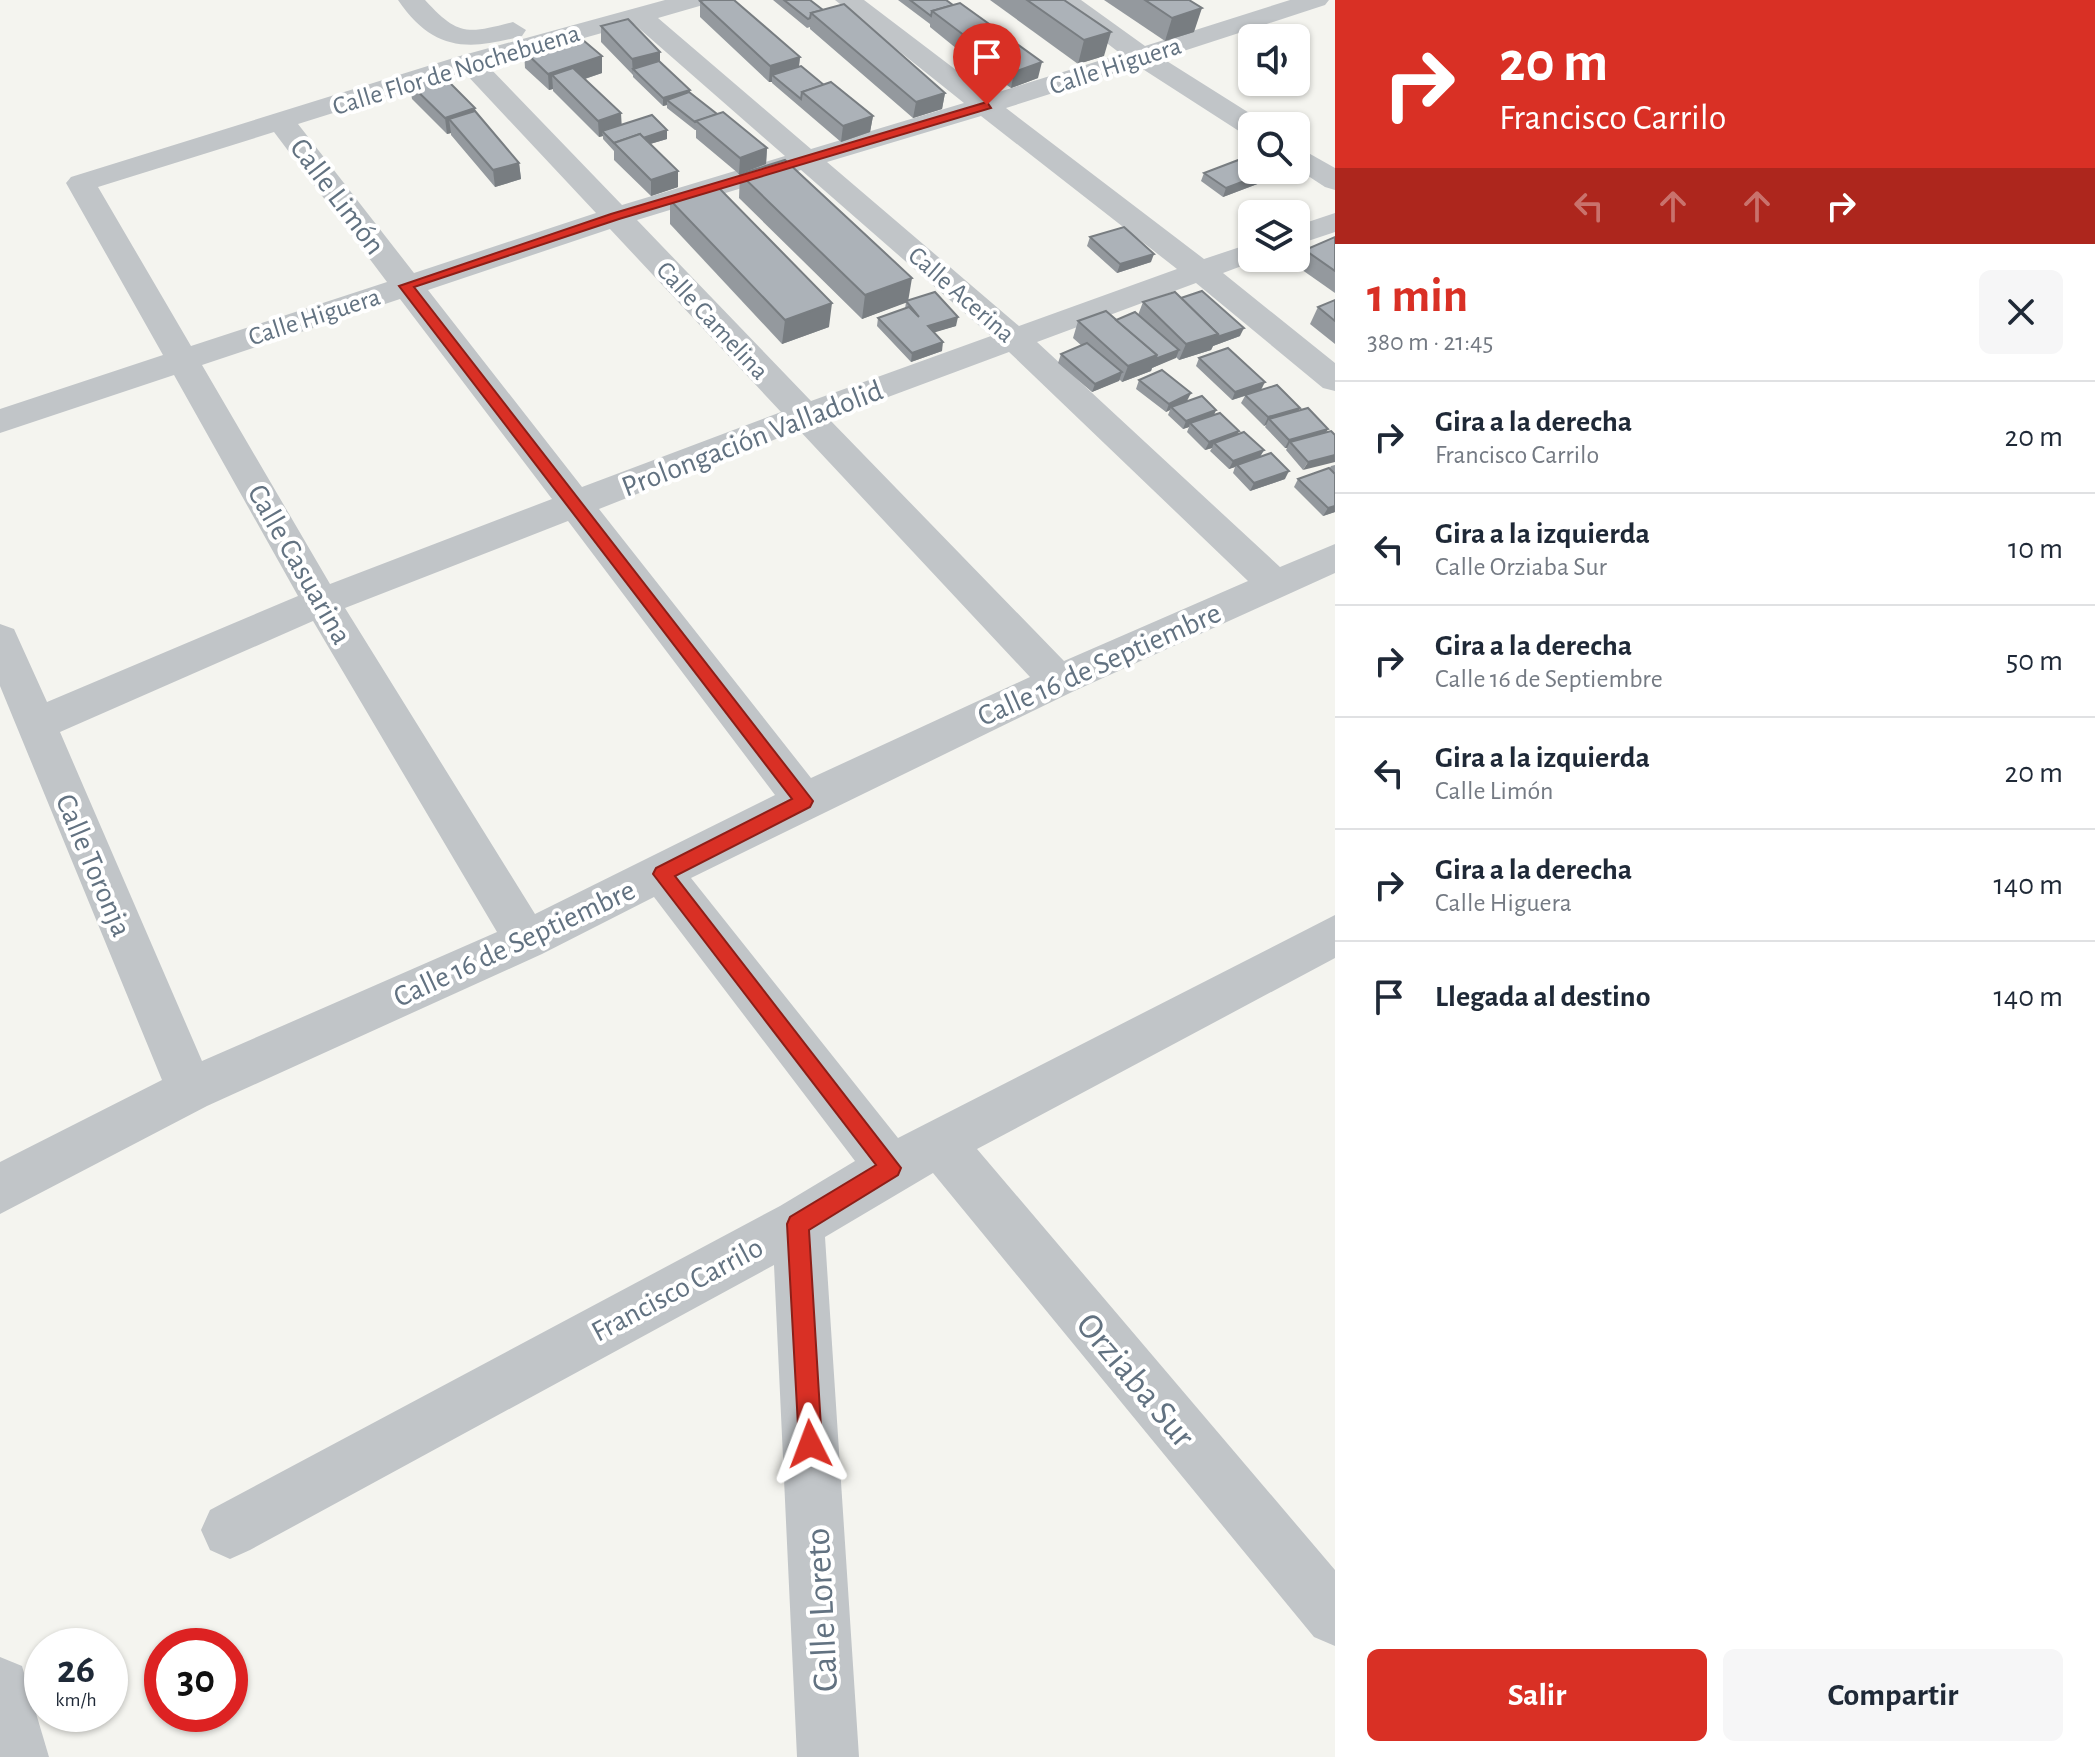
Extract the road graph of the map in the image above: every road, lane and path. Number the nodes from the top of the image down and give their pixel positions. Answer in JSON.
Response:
{"nodes":[{"id":1,"x":411,"y":0,"type":"edge"},
{"id":2,"x":694,"y":0,"type":"edge"},
{"id":3,"x":848,"y":0,"type":"edge"},
{"id":4,"x":1064,"y":0,"type":"edge"},
{"id":5,"x":1316,"y":0,"type":"edge"},
{"id":6,"x":630,"y":7,"type":"edge"},
{"id":7,"x":1143,"y":57,"type":"junction"},
{"id":8,"x":469,"y":62,"type":"junction"},
{"id":9,"x":987,"y":105,"type":"junction"},
{"id":10,"x":1238,"y":118,"type":"edge"},
{"id":11,"x":282,"y":123,"type":"junction"},
{"id":12,"x":809,"y":160,"type":"junction"},
{"id":13,"x":1310,"y":164,"type":"edge"},
{"id":14,"x":1335,"y":181,"type":"edge"},
{"id":15,"x":81,"y":183,"type":"joint"},
{"id":16,"x":615,"y":217,"type":"junction"},
{"id":17,"x":1335,"y":222,"type":"edge"},
{"id":18,"x":1310,"y":231,"type":"edge"},
{"id":19,"x":1238,"y":257,"type":"edge"},
{"id":20,"x":1200,"y":271,"type":"junction"},
{"id":21,"x":406,"y":286,"type":"junction"},
{"id":22,"x":1014,"y":339,"type":"junction"},
{"id":23,"x":181,"y":360,"type":"junction"},
{"id":24,"x":1335,"y":380,"type":"edge"},
{"id":25,"x":803,"y":416,"type":"junction"},
{"id":26,"x":0,"y":421,"type":"edge"},
{"id":27,"x":578,"y":505,"type":"junction"},
{"id":28,"x":1335,"y":558,"type":"edge"},
{"id":29,"x":1275,"y":584,"type":"junction"},
{"id":30,"x":321,"y":602,"type":"junction"},
{"id":31,"x":0,"y":639,"type":"edge"},
{"id":32,"x":1058,"y":681,"type":"junction"},
{"id":33,"x":35,"y":725,"type":"junction"},
{"id":34,"x":804,"y":801,"type":"junction"},
{"id":35,"x":662,"y":874,"type":"junction"},
{"id":36,"x":526,"y":940,"type":"junction"},
{"id":37,"x":1326,"y":954,"type":"edge"},
{"id":38,"x":190,"y":1090,"type":"junction"},
{"id":39,"x":939,"y":1142,"type":"junction"},
{"id":40,"x":891,"y":1168,"type":"junction"},
{"id":41,"x":0,"y":1189,"type":"edge"},
{"id":42,"x":798,"y":1224,"type":"junction"},
{"id":43,"x":230,"y":1530,"type":"dead end"},
{"id":44,"x":1335,"y":1616,"type":"edge"},
{"id":45,"x":0,"y":1688,"type":"edge"},
{"id":46,"x":18,"y":1757,"type":"edge"},
{"id":47,"x":828,"y":1757,"type":"edge"}],
"edges":[{"from":1,"to":6,"type":"street"},
{"from":2,"to":6,"type":"street","name":"Calle Flor de Nochebuena"},
{"from":3,"to":9,"type":"street"},
{"from":4,"to":7,"type":"street"},
{"from":5,"to":7,"type":"street","name":"Calle Higuera"},
{"from":6,"to":8,"type":"street","name":"Calle Flor de Nochebuena"},
{"from":6,"to":12,"type":"street","name":"Calle Acerina"},
{"from":7,"to":9,"type":"street","name":"Calle Higuera"},
{"from":7,"to":10,"type":"street"},
{"from":8,"to":11,"type":"street","name":"Calle Flor de Nochebuena"},
{"from":8,"to":16,"type":"street","name":"Calle Camelina"},
{"from":9,"to":12,"type":"street","name":"Calle Higuera"},
{"from":9,"to":20,"type":"street"},
{"from":11,"to":15,"type":"street","name":"Calle Flor de Nochebuena"},
{"from":11,"to":21,"type":"street","name":"Calle Limón"},
{"from":12,"to":16,"type":"street","name":"Calle Higuera"},
{"from":12,"to":22,"type":"street","name":"Calle Acerina"},
{"from":13,"to":14,"type":"street"},
{"from":15,"to":23,"type":"street","name":"Calle Casuarina"},
{"from":16,"to":21,"type":"street","name":"Calle Higuera"},
{"from":16,"to":25,"type":"street","name":"Calle Camelina"},
{"from":17,"to":18,"type":"street"},
{"from":19,"to":20,"type":"street","name":"Prolongación Valladolid"},
{"from":20,"to":22,"type":"street","name":"Prolongación Valladolid"},
{"from":20,"to":24,"type":"street"},
{"from":21,"to":23,"type":"street","name":"Calle Higuera"},
{"from":21,"to":27,"type":"street","name":"Calle Limón"},
{"from":22,"to":25,"type":"street","name":"Prolongación Valladolid"},
{"from":22,"to":29,"type":"street","name":"Calle Acerina"},
{"from":23,"to":26,"type":"street","name":"Calle Higuera"},
{"from":23,"to":30,"type":"street","name":"Calle Casuarina"},
{"from":25,"to":27,"type":"street","name":"Prolongación Valladolid"},
{"from":25,"to":32,"type":"street","name":"Calle Camelina"},
{"from":27,"to":30,"type":"street","name":"Prolongación Valladolid"},
{"from":27,"to":34,"type":"street","name":"Calle Limón"},
{"from":28,"to":29,"type":"street","name":"Calle 16 de Septiembre"},
{"from":29,"to":32,"type":"street","name":"Calle 16 de Septiembre"},
{"from":30,"to":33,"type":"street","name":"Prolongación Valladolid"},
{"from":30,"to":36,"type":"street","name":"Calle Casuarina"},
{"from":31,"to":33,"type":"street","name":"Calle Toronja"},
{"from":32,"to":34,"type":"street","name":"Calle 16 de Septiembre"},
{"from":33,"to":38,"type":"street","name":"Calle Toronja"},
{"from":34,"to":35,"type":"street","name":"Calle 16 de Septiembre"},
{"from":35,"to":36,"type":"street","name":"Calle 16 de Septiembre"},
{"from":35,"to":40,"type":"street"},
{"from":36,"to":38,"type":"street","name":"Calle 16 de Septiembre"},
{"from":37,"to":39,"type":"street","name":"Francisco Carrilo"},
{"from":38,"to":41,"type":"street","name":"Calle 16 de Septiembre"},
{"from":39,"to":40,"type":"street","name":"Francisco Carrilo"},
{"from":39,"to":44,"type":"street","name":"Orziaba Sur"},
{"from":40,"to":42,"type":"street","name":"Francisco Carrilo"},
{"from":42,"to":43,"type":"street","name":"Francisco Carrilo"},
{"from":42,"to":47,"type":"street","name":"Calle Loreto"},
{"from":45,"to":46,"type":"street"}]}
